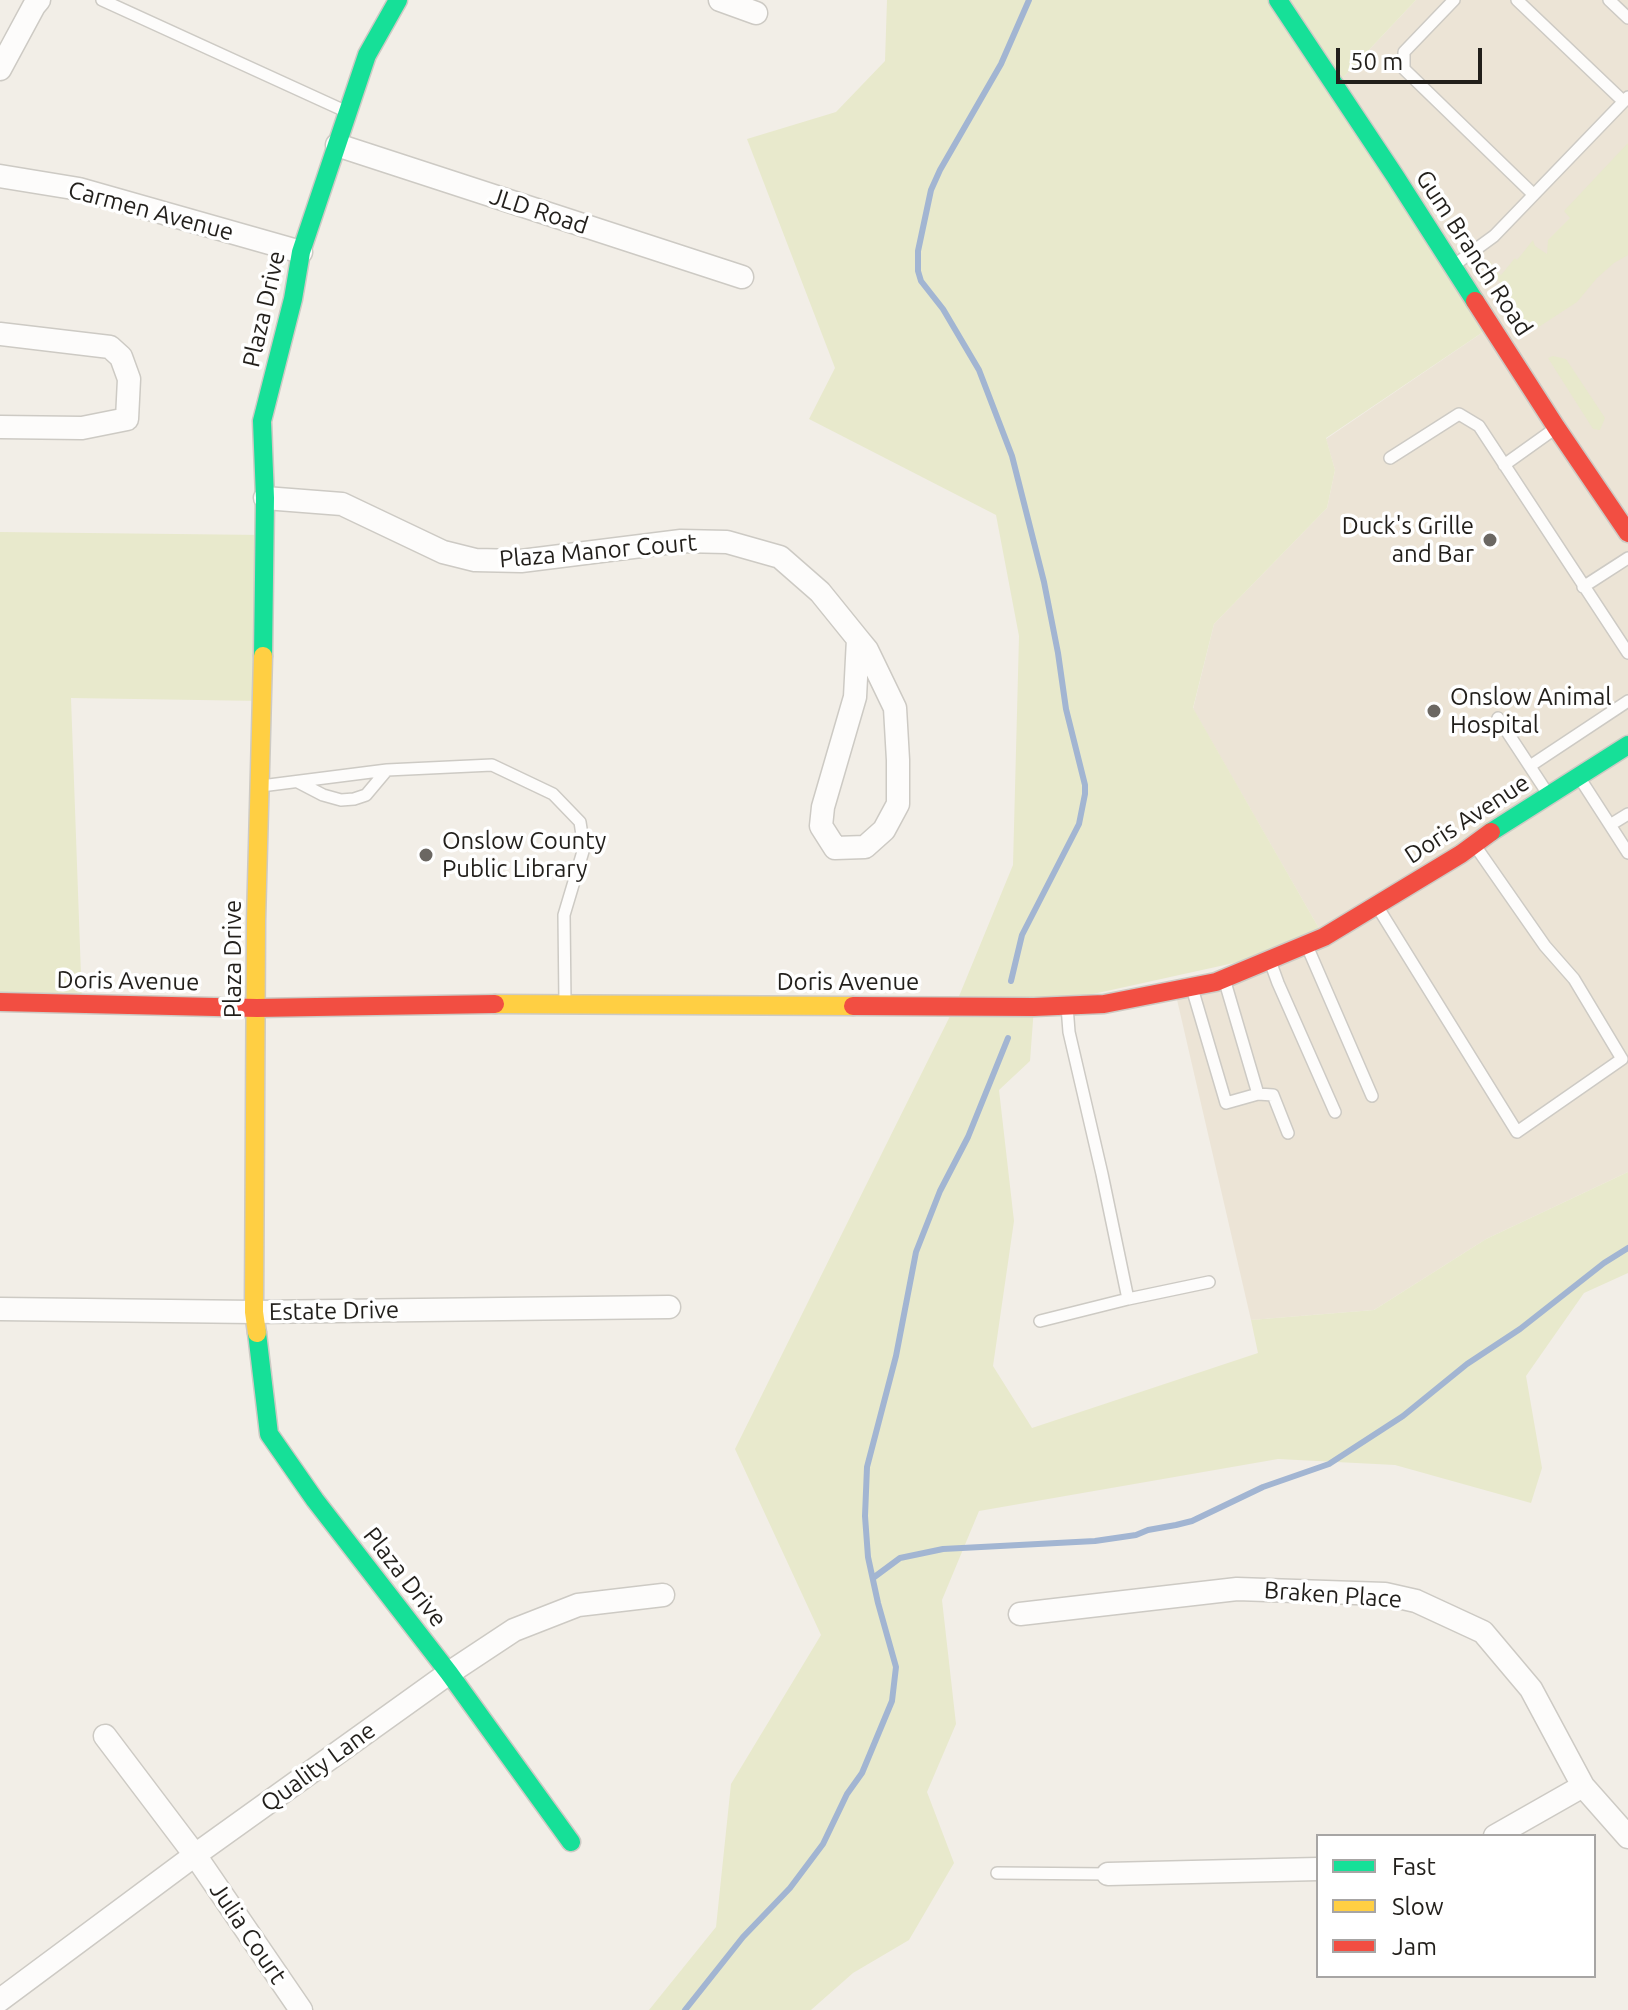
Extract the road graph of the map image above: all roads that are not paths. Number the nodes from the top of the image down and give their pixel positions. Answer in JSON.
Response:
{"nodes":[{"id":1,"x":39,"y":0,"type":"edge"},
{"id":2,"x":102,"y":0,"type":"edge"},
{"id":3,"x":398,"y":0,"type":"edge"},
{"id":4,"x":720,"y":0,"type":"edge"},
{"id":5,"x":1278,"y":0,"type":"edge"},
{"id":6,"x":1454,"y":0,"type":"edge"},
{"id":7,"x":1517,"y":0,"type":"edge"},
{"id":8,"x":1609,"y":0,"type":"edge"},
{"id":9,"x":756,"y":13,"type":"dead end"},
{"id":10,"x":1628,"y":18,"type":"edge"},
{"id":11,"x":0,"y":69,"type":"edge"},
{"id":12,"x":1626,"y":99,"type":"edge"},
{"id":13,"x":348,"y":112,"type":"junction"},
{"id":14,"x":337,"y":145,"type":"junction"},
{"id":15,"x":0,"y":176,"type":"edge"},
{"id":16,"x":1533,"y":194,"type":"junction"},
{"id":17,"x":301,"y":252,"type":"junction"},
{"id":18,"x":1453,"y":265,"type":"junction"},
{"id":19,"x":742,"y":277,"type":"dead end"},
{"id":20,"x":0,"y":334,"type":"edge"},
{"id":21,"x":0,"y":427,"type":"edge"},
{"id":22,"x":1556,"y":427,"type":"junction"},
{"id":23,"x":1390,"y":458,"type":"dead end"},
{"id":24,"x":1504,"y":465,"type":"junction"},
{"id":25,"x":265,"y":498,"type":"junction"},
{"id":26,"x":1628,"y":533,"type":"edge"},
{"id":27,"x":1628,"y":558,"type":"edge"},
{"id":28,"x":1583,"y":587,"type":"junction"},
{"id":29,"x":858,"y":639,"type":"junction"},
{"id":30,"x":1627,"y":651,"type":"edge"},
{"id":31,"x":1626,"y":708,"type":"edge"},
{"id":32,"x":1498,"y":718,"type":"dead end"},
{"id":33,"x":1628,"y":745,"type":"edge"},
{"id":34,"x":1530,"y":766,"type":"junction"},
{"id":35,"x":387,"y":770,"type":"junction"},
{"id":36,"x":1578,"y":776,"type":"junction"},
{"id":37,"x":298,"y":781,"type":"junction"},
{"id":38,"x":260,"y":786,"type":"junction"},
{"id":39,"x":1549,"y":795,"type":"junction"},
{"id":40,"x":1628,"y":814,"type":"edge"},
{"id":41,"x":1610,"y":825,"type":"junction"},
{"id":42,"x":1474,"y":844,"type":"junction"},
{"id":43,"x":1628,"y":853,"type":"edge"},
{"id":44,"x":1377,"y":906,"type":"junction"},
{"id":45,"x":1307,"y":945,"type":"junction"},
{"id":46,"x":1270,"y":960,"type":"junction"},
{"id":47,"x":1224,"y":979,"type":"junction"},
{"id":48,"x":1192,"y":987,"type":"junction"},
{"id":49,"x":0,"y":1002,"type":"edge"},
{"id":50,"x":565,"y":1004,"type":"junction"},
{"id":51,"x":1067,"y":1006,"type":"junction"},
{"id":52,"x":257,"y":1008,"type":"junction"},
{"id":53,"x":1258,"y":1094,"type":"junction"},
{"id":54,"x":1372,"y":1096,"type":"dead end"},
{"id":55,"x":1335,"y":1112,"type":"dead end"},
{"id":56,"x":1288,"y":1133,"type":"dead end"},
{"id":57,"x":1209,"y":1282,"type":"dead end"},
{"id":58,"x":1128,"y":1299,"type":"junction"},
{"id":59,"x":669,"y":1307,"type":"dead end"},
{"id":60,"x":0,"y":1309,"type":"edge"},
{"id":61,"x":254,"y":1312,"type":"junction"},
{"id":62,"x":1040,"y":1321,"type":"dead end"},
{"id":63,"x":663,"y":1595,"type":"dead end"},
{"id":64,"x":1020,"y":1614,"type":"dead end"},
{"id":65,"x":449,"y":1673,"type":"junction"},
{"id":66,"x":105,"y":1736,"type":"dead end"},
{"id":67,"x":1583,"y":1786,"type":"junction"},
{"id":68,"x":1499,"y":1834,"type":"edge"},
{"id":69,"x":1628,"y":1837,"type":"edge"},
{"id":70,"x":571,"y":1842,"type":"dead end"},
{"id":71,"x":195,"y":1855,"type":"junction"},
{"id":72,"x":1316,"y":1869,"type":"edge"},
{"id":73,"x":997,"y":1873,"type":"dead end"},
{"id":74,"x":1108,"y":1874,"type":"joint"},
{"id":75,"x":0,"y":2000,"type":"edge"},
{"id":76,"x":301,"y":2010,"type":"edge"}],
"edges":[{"from":1,"to":11,"type":"street"},
{"from":2,"to":13,"type":"lane"},
{"from":3,"to":13,"type":"street","name":"Plaza Drive"},
{"from":4,"to":9,"type":"street"},
{"from":5,"to":18,"type":"street","name":"Gum Branch Road"},
{"from":6,"to":16,"type":"lane"},
{"from":7,"to":12,"type":"lane"},
{"from":8,"to":10,"type":"lane"},
{"from":12,"to":16,"type":"lane"},
{"from":13,"to":14,"type":"street","name":"Plaza Drive"},
{"from":14,"to":17,"type":"street","name":"Plaza Drive"},
{"from":14,"to":19,"type":"street","name":"JLD Road"},
{"from":15,"to":17,"type":"street","name":"Carmen Avenue"},
{"from":16,"to":18,"type":"lane"},
{"from":17,"to":25,"type":"street","name":"Plaza Drive"},
{"from":18,"to":22,"type":"street","name":"Gum Branch Road"},
{"from":20,"to":21,"type":"street"},
{"from":22,"to":24,"type":"lane"},
{"from":22,"to":26,"type":"street","name":"Gum Branch Road"},
{"from":23,"to":24,"type":"lane"},
{"from":24,"to":28,"type":"lane"},
{"from":25,"to":29,"type":"street","name":"Plaza Manor Court"},
{"from":25,"to":38,"type":"street","name":"Plaza Drive"},
{"from":27,"to":28,"type":"lane"},
{"from":28,"to":30,"type":"lane"},
{"from":29,"to":29,"type":"street","name":"Plaza Manor Court"},
{"from":31,"to":34,"type":"lane"},
{"from":32,"to":34,"type":"lane"},
{"from":33,"to":36,"type":"street","name":"Doris Avenue"},
{"from":34,"to":39,"type":"lane"},
{"from":35,"to":37,"type":"lane"},
{"from":35,"to":37,"type":"lane"},
{"from":35,"to":50,"type":"lane"},
{"from":36,"to":39,"type":"street","name":"Doris Avenue"},
{"from":36,"to":41,"type":"lane"},
{"from":37,"to":38,"type":"lane"},
{"from":38,"to":52,"type":"street","name":"Plaza Drive"},
{"from":39,"to":42,"type":"street","name":"Doris Avenue"},
{"from":40,"to":41,"type":"lane"},
{"from":41,"to":43,"type":"lane"},
{"from":42,"to":44,"type":"street","name":"Doris Avenue"},
{"from":42,"to":44,"type":"lane"},
{"from":44,"to":45,"type":"street","name":"Doris Avenue"},
{"from":45,"to":46,"type":"street","name":"Doris Avenue"},
{"from":45,"to":54,"type":"lane"},
{"from":46,"to":47,"type":"street","name":"Doris Avenue"},
{"from":46,"to":55,"type":"lane"},
{"from":47,"to":48,"type":"street","name":"Doris Avenue"},
{"from":47,"to":53,"type":"lane"},
{"from":48,"to":51,"type":"street","name":"Doris Avenue"},
{"from":48,"to":53,"type":"lane"},
{"from":49,"to":52,"type":"street","name":"Doris Avenue"},
{"from":50,"to":51,"type":"street","name":"Doris Avenue"},
{"from":50,"to":52,"type":"street","name":"Doris Avenue"},
{"from":51,"to":58,"type":"lane"},
{"from":52,"to":61,"type":"street","name":"Plaza Drive"},
{"from":53,"to":56,"type":"lane"},
{"from":57,"to":58,"type":"lane"},
{"from":58,"to":62,"type":"lane"},
{"from":59,"to":61,"type":"street","name":"Estate Drive"},
{"from":60,"to":61,"type":"street","name":"Estate Drive"},
{"from":61,"to":65,"type":"street","name":"Plaza Drive"},
{"from":63,"to":65,"type":"street","name":"Quality Lane"},
{"from":64,"to":67,"type":"street","name":"Braken Place"},
{"from":65,"to":70,"type":"street","name":"Plaza Drive"},
{"from":65,"to":71,"type":"street","name":"Quality Lane"},
{"from":66,"to":71,"type":"street","name":"Julia Court"},
{"from":67,"to":68,"type":"street"},
{"from":67,"to":69,"type":"street","name":"Braken Place"},
{"from":71,"to":75,"type":"street","name":"Quality Lane"},
{"from":71,"to":76,"type":"street","name":"Julia Court"},
{"from":72,"to":74,"type":"street"},
{"from":73,"to":74,"type":"lane"}]}
